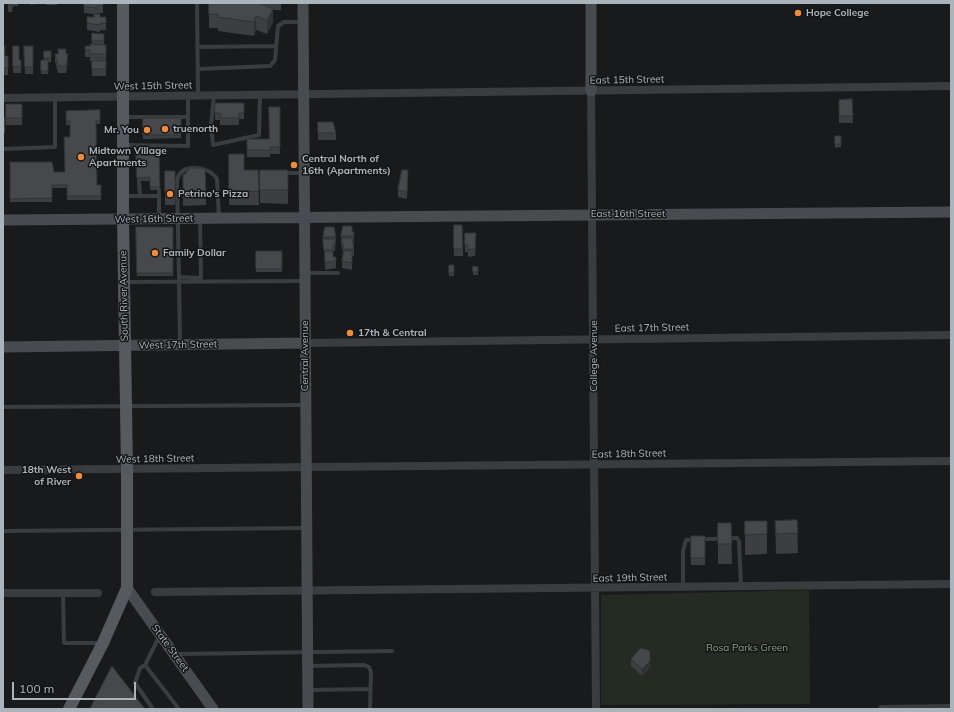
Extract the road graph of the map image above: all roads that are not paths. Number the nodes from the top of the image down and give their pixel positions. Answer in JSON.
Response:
{"nodes":[{"id":1,"x":123,"y":3,"type":"edge"},
{"id":2,"x":197,"y":3,"type":"edge"},
{"id":3,"x":303,"y":3,"type":"edge"},
{"id":4,"x":591,"y":3,"type":"edge"},
{"id":5,"x":304,"y":22,"type":"junction"},
{"id":6,"x":276,"y":46,"type":"junction"},
{"id":7,"x":197,"y":47,"type":"junction"},
{"id":8,"x":198,"y":69,"type":"junction"},
{"id":9,"x":951,"y":86,"type":"edge"},
{"id":10,"x":591,"y":91,"type":"junction"},
{"id":11,"x":304,"y":93,"type":"junction"},
{"id":12,"x":260,"y":94,"type":"junction"},
{"id":13,"x":188,"y":95,"type":"junction"},
{"id":14,"x":198,"y":95,"type":"junction"},
{"id":15,"x":214,"y":95,"type":"junction"},
{"id":16,"x":123,"y":96,"type":"junction"},
{"id":17,"x":55,"y":97,"type":"junction"},
{"id":18,"x":3,"y":98,"type":"edge"},
{"id":19,"x":123,"y":117,"type":"junction"},
{"id":20,"x":188,"y":117,"type":"junction"},
{"id":21,"x":123,"y":145,"type":"junction"},
{"id":22,"x":3,"y":149,"type":"edge"},
{"id":23,"x":276,"y":173,"type":"edge"},
{"id":24,"x":304,"y":173,"type":"junction"},
{"id":25,"x":139,"y":181,"type":"edge"},
{"id":26,"x":151,"y":190,"type":"edge"},
{"id":27,"x":159,"y":190,"type":"edge"},
{"id":28,"x":123,"y":196,"type":"junction"},
{"id":29,"x":140,"y":196,"type":"junction"},
{"id":30,"x":151,"y":196,"type":"junction"},
{"id":31,"x":159,"y":196,"type":"junction"},
{"id":32,"x":951,"y":212,"type":"edge"},
{"id":33,"x":592,"y":215,"type":"junction"},
{"id":34,"x":304,"y":217,"type":"junction"},
{"id":35,"x":200,"y":218,"type":"junction"},
{"id":36,"x":219,"y":218,"type":"junction"},
{"id":37,"x":123,"y":219,"type":"junction"},
{"id":38,"x":159,"y":219,"type":"junction"},
{"id":39,"x":178,"y":219,"type":"junction"},
{"id":40,"x":3,"y":220,"type":"edge"},
{"id":41,"x":338,"y":273,"type":"dead end"},
{"id":42,"x":305,"y":277,"type":"junction"},
{"id":43,"x":179,"y":279,"type":"junction"},
{"id":44,"x":124,"y":282,"type":"junction"},
{"id":45,"x":951,"y":336,"type":"edge"},
{"id":46,"x":594,"y":339,"type":"junction"},
{"id":47,"x":305,"y":344,"type":"junction"},
{"id":48,"x":180,"y":345,"type":"junction"},
{"id":49,"x":125,"y":346,"type":"junction"},
{"id":50,"x":3,"y":347,"type":"edge"},
{"id":51,"x":306,"y":405,"type":"junction"},
{"id":52,"x":127,"y":406,"type":"junction"},
{"id":53,"x":3,"y":407,"type":"edge"},
{"id":54,"x":951,"y":461,"type":"edge"},
{"id":55,"x":595,"y":464,"type":"junction"},
{"id":56,"x":307,"y":467,"type":"junction"},
{"id":57,"x":128,"y":469,"type":"junction"},
{"id":58,"x":3,"y":470,"type":"edge"},
{"id":59,"x":308,"y":528,"type":"junction"},
{"id":60,"x":128,"y":530,"type":"junction"},
{"id":61,"x":3,"y":531,"type":"edge"},
{"id":62,"x":951,"y":584,"type":"edge"},
{"id":63,"x":683,"y":587,"type":"junction"},
{"id":64,"x":741,"y":587,"type":"junction"},
{"id":65,"x":127,"y":588,"type":"junction"},
{"id":66,"x":595,"y":589,"type":"junction"},
{"id":67,"x":155,"y":592,"type":"dead end"},
{"id":68,"x":308,"y":592,"type":"junction"},
{"id":69,"x":3,"y":593,"type":"edge"},
{"id":70,"x":63,"y":593,"type":"junction"},
{"id":71,"x":98,"y":593,"type":"dead end"},
{"id":72,"x":160,"y":635,"type":"junction"},
{"id":73,"x":103,"y":643,"type":"junction"},
{"id":74,"x":308,"y":651,"type":"junction"},
{"id":75,"x":392,"y":651,"type":"dead end"},
{"id":76,"x":175,"y":654,"type":"junction"},
{"id":77,"x":145,"y":665,"type":"junction"},
{"id":78,"x":308,"y":666,"type":"junction"},
{"id":79,"x":370,"y":689,"type":"junction"},
{"id":80,"x":308,"y":690,"type":"junction"},
{"id":81,"x":951,"y":708,"type":"edge"},
{"id":82,"x":68,"y":709,"type":"edge"},
{"id":83,"x":153,"y":709,"type":"edge"},
{"id":84,"x":179,"y":709,"type":"edge"},
{"id":85,"x":213,"y":709,"type":"edge"},
{"id":86,"x":308,"y":709,"type":"edge"},
{"id":87,"x":370,"y":709,"type":"edge"},
{"id":88,"x":596,"y":709,"type":"edge"},
{"id":89,"x":882,"y":709,"type":"edge"}],
"edges":[{"from":1,"to":16,"type":"main road","name":"South River Avenue"},
{"from":2,"to":7,"type":"lane"},
{"from":3,"to":5,"type":"street","name":"Central Avenue"},
{"from":4,"to":10,"type":"street","name":"College Avenue"},
{"from":5,"to":6,"type":"lane"},
{"from":5,"to":11,"type":"street","name":"Central Avenue"},
{"from":6,"to":7,"type":"lane"},
{"from":6,"to":8,"type":"lane"},
{"from":7,"to":8,"type":"lane"},
{"from":8,"to":14,"type":"lane"},
{"from":9,"to":10,"type":"street","name":"East 15th Street"},
{"from":10,"to":11,"type":"street","name":"East 15th Street"},
{"from":10,"to":33,"type":"street","name":"College Avenue"},
{"from":11,"to":12,"type":"street","name":"West 15th Street"},
{"from":11,"to":24,"type":"street","name":"Central Avenue"},
{"from":12,"to":15,"type":"street","name":"West 15th Street"},
{"from":12,"to":15,"type":"lane"},
{"from":13,"to":14,"type":"street","name":"West 15th Street"},
{"from":13,"to":16,"type":"street","name":"West 15th Street"},
{"from":13,"to":20,"type":"lane"},
{"from":14,"to":15,"type":"street","name":"West 15th Street"},
{"from":16,"to":17,"type":"street","name":"West 15th Street"},
{"from":16,"to":19,"type":"main road","name":"South River Avenue"},
{"from":17,"to":18,"type":"street","name":"West 15th Street"},
{"from":17,"to":22,"type":"lane"},
{"from":19,"to":20,"type":"lane"},
{"from":19,"to":21,"type":"main road","name":"South River Avenue"},
{"from":20,"to":21,"type":"lane"},
{"from":21,"to":28,"type":"main road","name":"South River Avenue"},
{"from":23,"to":24,"type":"lane"},
{"from":24,"to":34,"type":"street","name":"Central Avenue"},
{"from":25,"to":29,"type":"lane"},
{"from":26,"to":30,"type":"lane"},
{"from":27,"to":31,"type":"lane"},
{"from":28,"to":29,"type":"lane"},
{"from":28,"to":37,"type":"main road","name":"South River Avenue"},
{"from":29,"to":30,"type":"lane"},
{"from":30,"to":31,"type":"lane"},
{"from":31,"to":38,"type":"lane"},
{"from":32,"to":33,"type":"street","name":"East 16th Street"},
{"from":33,"to":34,"type":"street","name":"East 16th Street"},
{"from":33,"to":46,"type":"street","name":"College Avenue"},
{"from":34,"to":36,"type":"street","name":"West 16th Street"},
{"from":34,"to":42,"type":"street","name":"Central Avenue"},
{"from":35,"to":36,"type":"street","name":"West 16th Street"},
{"from":35,"to":39,"type":"street","name":"West 16th Street"},
{"from":35,"to":43,"type":"lane"},
{"from":36,"to":39,"type":"lane"},
{"from":37,"to":38,"type":"street","name":"West 16th Street"},
{"from":37,"to":40,"type":"street","name":"West 16th Street"},
{"from":37,"to":44,"type":"main road","name":"South River Avenue"},
{"from":38,"to":39,"type":"street","name":"West 16th Street"},
{"from":39,"to":43,"type":"lane"},
{"from":41,"to":42,"type":"lane"},
{"from":42,"to":43,"type":"lane"},
{"from":42,"to":47,"type":"street","name":"Central Avenue"},
{"from":43,"to":44,"type":"lane"},
{"from":43,"to":48,"type":"lane"},
{"from":44,"to":49,"type":"main road","name":"South River Avenue"},
{"from":45,"to":46,"type":"street","name":"East 17th Street"},
{"from":46,"to":47,"type":"street","name":"East 17th Street"},
{"from":46,"to":55,"type":"street","name":"College Avenue"},
{"from":47,"to":48,"type":"street","name":"West 17th Street"},
{"from":47,"to":51,"type":"street","name":"Central Avenue"},
{"from":48,"to":49,"type":"street","name":"West 17th Street"},
{"from":49,"to":50,"type":"street","name":"West 17th Street"},
{"from":49,"to":52,"type":"main road","name":"South River Avenue"},
{"from":51,"to":52,"type":"lane"},
{"from":51,"to":56,"type":"street","name":"Central Avenue"},
{"from":52,"to":53,"type":"lane"},
{"from":52,"to":57,"type":"main road","name":"South River Avenue"},
{"from":54,"to":55,"type":"street","name":"East 18th Street"},
{"from":55,"to":56,"type":"street","name":"East 18th Street"},
{"from":55,"to":66,"type":"street","name":"College Avenue"},
{"from":56,"to":57,"type":"street","name":"West 18th Street"},
{"from":56,"to":59,"type":"street","name":"Central Avenue"},
{"from":57,"to":58,"type":"street","name":"West 18th Street"},
{"from":57,"to":60,"type":"main road","name":"South River Avenue"},
{"from":59,"to":60,"type":"lane"},
{"from":59,"to":68,"type":"street","name":"Central Avenue"},
{"from":60,"to":61,"type":"lane"},
{"from":60,"to":65,"type":"main road","name":"South River Avenue"},
{"from":62,"to":64,"type":"street","name":"East 19th Street"},
{"from":63,"to":64,"type":"street","name":"East 19th Street"},
{"from":63,"to":64,"type":"lane"},
{"from":63,"to":66,"type":"street","name":"East 19th Street"},
{"from":65,"to":72,"type":"street","name":"State Street"},
{"from":65,"to":73,"type":"main road"},
{"from":66,"to":68,"type":"street","name":"East 19th Street"},
{"from":66,"to":88,"type":"street","name":"College Avenue"},
{"from":67,"to":68,"type":"street","name":"East 19th Street"},
{"from":68,"to":74,"type":"street","name":"Central Avenue"},
{"from":69,"to":70,"type":"street"},
{"from":70,"to":71,"type":"street"},
{"from":70,"to":73,"type":"lane"},
{"from":72,"to":76,"type":"street","name":"State Street"},
{"from":72,"to":77,"type":"lane"},
{"from":73,"to":82,"type":"main road"},
{"from":74,"to":75,"type":"lane"},
{"from":74,"to":76,"type":"lane"},
{"from":74,"to":78,"type":"street","name":"Central Avenue"},
{"from":76,"to":85,"type":"street","name":"State Street"},
{"from":77,"to":83,"type":"lane"},
{"from":77,"to":84,"type":"lane"},
{"from":78,"to":79,"type":"lane"},
{"from":78,"to":80,"type":"street","name":"Central Avenue"},
{"from":79,"to":80,"type":"lane"},
{"from":79,"to":87,"type":"lane"},
{"from":80,"to":86,"type":"street","name":"Central Avenue"},
{"from":81,"to":89,"type":"street"}]}
